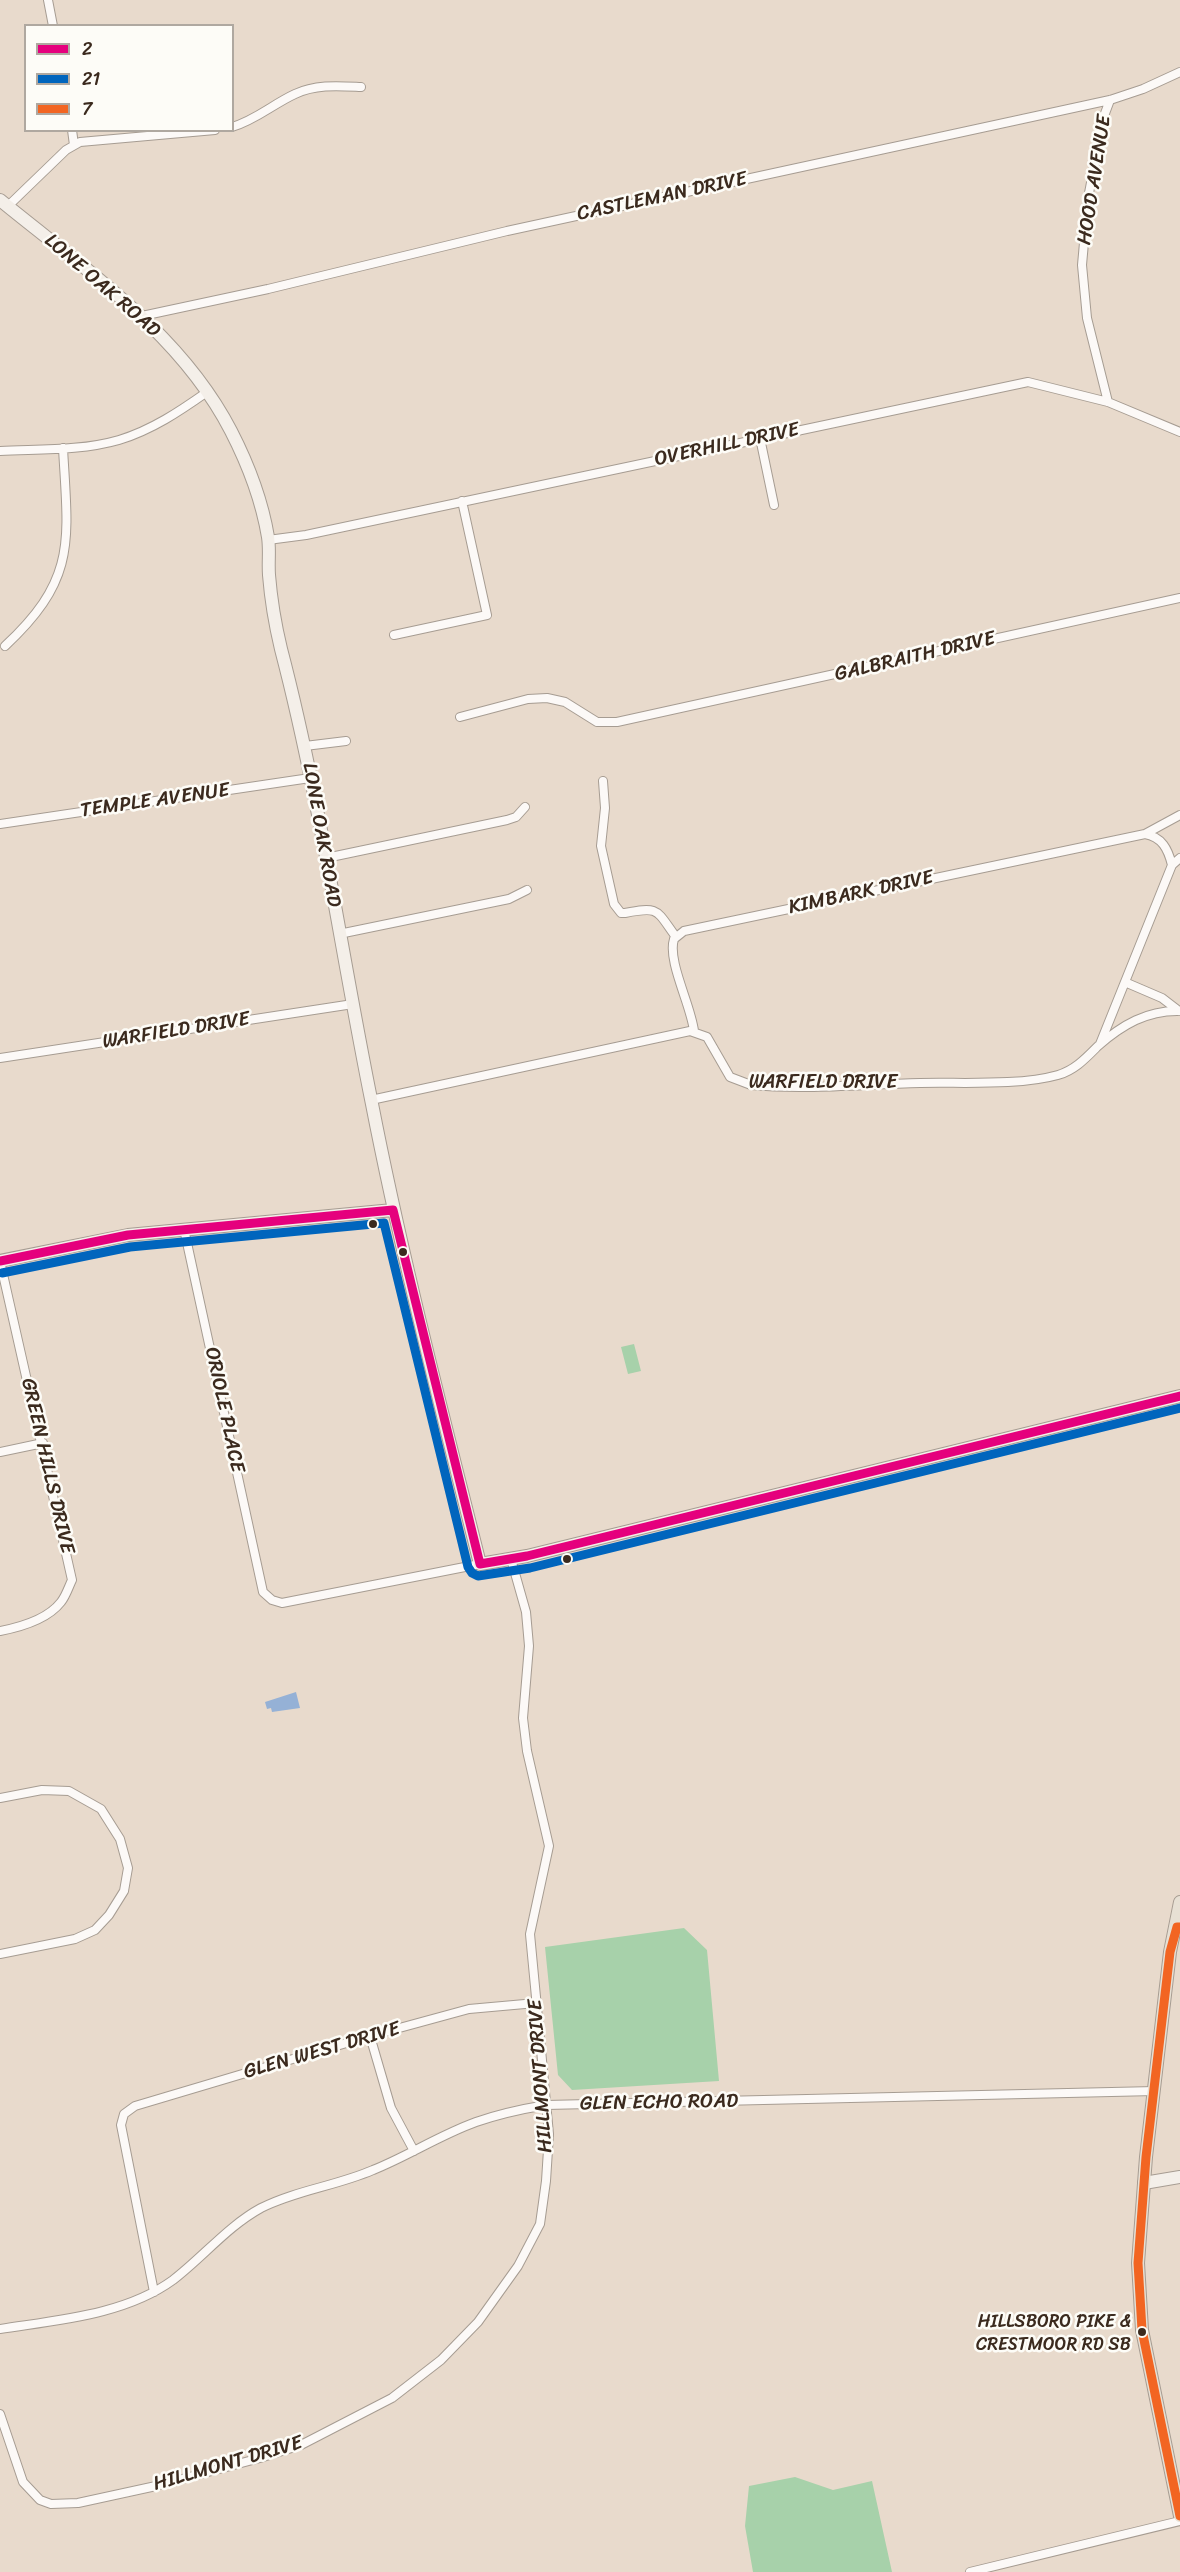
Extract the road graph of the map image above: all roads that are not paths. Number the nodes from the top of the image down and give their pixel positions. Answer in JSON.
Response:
{"nodes":[{"id":1,"x":48,"y":0,"type":"edge"},
{"id":2,"x":53,"y":24,"type":"edge"},
{"id":3,"x":1180,"y":72,"type":"edge"},
{"id":4,"x":361,"y":87,"type":"dead end"},
{"id":5,"x":1110,"y":100,"type":"junction"},
{"id":6,"x":234,"y":126,"type":"edge"},
{"id":7,"x":72,"y":132,"type":"edge"},
{"id":8,"x":192,"y":132,"type":"edge"},
{"id":9,"x":74,"y":145,"type":"junction"},
{"id":10,"x":4,"y":203,"type":"edge"},
{"id":11,"x":142,"y":316,"type":"junction"},
{"id":12,"x":207,"y":392,"type":"junction"},
{"id":13,"x":1107,"y":402,"type":"junction"},
{"id":14,"x":1180,"y":432,"type":"edge"},
{"id":15,"x":760,"y":438,"type":"junction"},
{"id":16,"x":63,"y":448,"type":"junction"},
{"id":17,"x":0,"y":451,"type":"edge"},
{"id":18,"x":462,"y":501,"type":"junction"},
{"id":19,"x":774,"y":506,"type":"dead end"},
{"id":20,"x":268,"y":540,"type":"junction"},
{"id":21,"x":1180,"y":598,"type":"edge"},
{"id":22,"x":394,"y":635,"type":"dead end"},
{"id":23,"x":5,"y":646,"type":"dead end"},
{"id":24,"x":460,"y":717,"type":"dead end"},
{"id":25,"x":346,"y":741,"type":"dead end"},
{"id":26,"x":305,"y":746,"type":"junction"},
{"id":27,"x":310,"y":778,"type":"junction"},
{"id":28,"x":603,"y":781,"type":"dead end"},
{"id":29,"x":525,"y":807,"type":"dead end"},
{"id":30,"x":1180,"y":815,"type":"edge"},
{"id":31,"x":0,"y":824,"type":"edge"},
{"id":32,"x":1145,"y":834,"type":"junction"},
{"id":33,"x":326,"y":858,"type":"junction"},
{"id":34,"x":1180,"y":858,"type":"edge"},
{"id":35,"x":1172,"y":865,"type":"junction"},
{"id":36,"x":527,"y":890,"type":"dead end"},
{"id":37,"x":339,"y":934,"type":"junction"},
{"id":38,"x":676,"y":937,"type":"junction"},
{"id":39,"x":1127,"y":982,"type":"junction"},
{"id":40,"x":353,"y":1004,"type":"junction"},
{"id":41,"x":1180,"y":1011,"type":"edge"},
{"id":42,"x":694,"y":1031,"type":"junction"},
{"id":43,"x":1100,"y":1045,"type":"junction"},
{"id":44,"x":0,"y":1059,"type":"edge"},
{"id":45,"x":371,"y":1100,"type":"junction"},
{"id":46,"x":393,"y":1210,"type":"junction"},
{"id":47,"x":184,"y":1228,"type":"junction"},
{"id":48,"x":0,"y":1261,"type":"edge"},
{"id":49,"x":1180,"y":1396,"type":"edge"},
{"id":50,"x":43,"y":1443,"type":"junction"},
{"id":51,"x":0,"y":1452,"type":"edge"},
{"id":52,"x":511,"y":1559,"type":"junction"},
{"id":53,"x":480,"y":1564,"type":"junction"},
{"id":54,"x":0,"y":1631,"type":"edge"},
{"id":55,"x":0,"y":1798,"type":"edge"},
{"id":56,"x":1180,"y":1902,"type":"edge"},
{"id":57,"x":1178,"y":1927,"type":"edge"},
{"id":58,"x":0,"y":1954,"type":"edge"},
{"id":59,"x":536,"y":2004,"type":"junction"},
{"id":60,"x":370,"y":2036,"type":"junction"},
{"id":61,"x":1155,"y":2091,"type":"junction"},
{"id":62,"x":546,"y":2105,"type":"junction"},
{"id":63,"x":414,"y":2151,"type":"junction"},
{"id":64,"x":1180,"y":2177,"type":"edge"},
{"id":65,"x":1144,"y":2183,"type":"junction"},
{"id":66,"x":154,"y":2292,"type":"junction"},
{"id":67,"x":0,"y":2329,"type":"edge"},
{"id":68,"x":0,"y":2414,"type":"edge"},
{"id":69,"x":1180,"y":2516,"type":"edge"},
{"id":70,"x":1180,"y":2522,"type":"edge"},
{"id":71,"x":970,"y":2572,"type":"edge"}],
"edges":[{"from":1,"to":2,"type":"street"},
{"from":3,"to":5,"type":"street","name":"CASTLEMAN DRIVE"},
{"from":4,"to":6,"type":"street"},
{"from":5,"to":11,"type":"street","name":"CASTLEMAN DRIVE"},
{"from":5,"to":13,"type":"street","name":"HOOD AVENUE"},
{"from":7,"to":9,"type":"street"},
{"from":8,"to":9,"type":"street"},
{"from":9,"to":10,"type":"street"},
{"from":10,"to":11,"type":"street","name":"LONE OAK ROAD"},
{"from":11,"to":12,"type":"street","name":"LONE OAK ROAD"},
{"from":12,"to":16,"type":"street"},
{"from":12,"to":20,"type":"street","name":"LONE OAK ROAD"},
{"from":13,"to":14,"type":"street","name":"OVERHILL DRIVE"},
{"from":13,"to":15,"type":"street","name":"OVERHILL DRIVE"},
{"from":15,"to":18,"type":"street","name":"OVERHILL DRIVE"},
{"from":15,"to":19,"type":"street"},
{"from":16,"to":17,"type":"street"},
{"from":16,"to":23,"type":"street"},
{"from":18,"to":20,"type":"street","name":"OVERHILL DRIVE"},
{"from":18,"to":22,"type":"street"},
{"from":20,"to":26,"type":"street","name":"LONE OAK ROAD"},
{"from":21,"to":24,"type":"street","name":"GALBRAITH DRIVE"},
{"from":25,"to":26,"type":"street"},
{"from":26,"to":27,"type":"street","name":"LONE OAK ROAD"},
{"from":27,"to":31,"type":"street","name":"TEMPLE AVENUE"},
{"from":27,"to":33,"type":"street","name":"LONE OAK ROAD"},
{"from":28,"to":38,"type":"street"},
{"from":29,"to":33,"type":"street"},
{"from":30,"to":32,"type":"street","name":"KIMBARK DRIVE"},
{"from":32,"to":35,"type":"street"},
{"from":32,"to":38,"type":"street","name":"KIMBARK DRIVE"},
{"from":33,"to":37,"type":"street","name":"LONE OAK ROAD"},
{"from":34,"to":35,"type":"street"},
{"from":35,"to":39,"type":"street"},
{"from":36,"to":37,"type":"street"},
{"from":37,"to":40,"type":"street","name":"LONE OAK ROAD"},
{"from":38,"to":42,"type":"street"},
{"from":39,"to":41,"type":"street"},
{"from":39,"to":43,"type":"street"},
{"from":40,"to":44,"type":"street","name":"WARFIELD DRIVE"},
{"from":40,"to":45,"type":"street","name":"LONE OAK ROAD"},
{"from":41,"to":43,"type":"street","name":"WARFIELD DRIVE"},
{"from":42,"to":43,"type":"street","name":"WARFIELD DRIVE"},
{"from":42,"to":45,"type":"street"},
{"from":45,"to":46,"type":"street","name":"LONE OAK ROAD"},
{"from":46,"to":47,"type":"street"},
{"from":46,"to":53,"type":"street","name":"LONE OAK ROAD"},
{"from":47,"to":48,"type":"street"},
{"from":47,"to":53,"type":"street","name":"ORIOLE PLACE"},
{"from":48,"to":50,"type":"street","name":"GREEN HILLS DRIVE"},
{"from":49,"to":52,"type":"street"},
{"from":50,"to":51,"type":"street"},
{"from":50,"to":54,"type":"street","name":"GREEN HILLS DRIVE"},
{"from":52,"to":53,"type":"street"},
{"from":52,"to":59,"type":"street","name":"HILLMONT DRIVE"},
{"from":55,"to":58,"type":"street"},
{"from":56,"to":57,"type":"main road"},
{"from":57,"to":61,"type":"main road"},
{"from":59,"to":60,"type":"street","name":"GLEN WEST DRIVE"},
{"from":59,"to":62,"type":"street","name":"HILLMONT DRIVE"},
{"from":60,"to":63,"type":"street"},
{"from":60,"to":66,"type":"street","name":"GLEN WEST DRIVE"},
{"from":61,"to":62,"type":"street","name":"GLEN ECHO ROAD"},
{"from":61,"to":65,"type":"main road"},
{"from":62,"to":63,"type":"street","name":"GLEN ECHO ROAD"},
{"from":62,"to":68,"type":"street","name":"HILLMONT DRIVE"},
{"from":63,"to":66,"type":"street","name":"GLEN ECHO ROAD"},
{"from":64,"to":65,"type":"street"},
{"from":65,"to":69,"type":"main road"},
{"from":66,"to":67,"type":"street","name":"GLEN ECHO ROAD"},
{"from":70,"to":71,"type":"street"}]}
